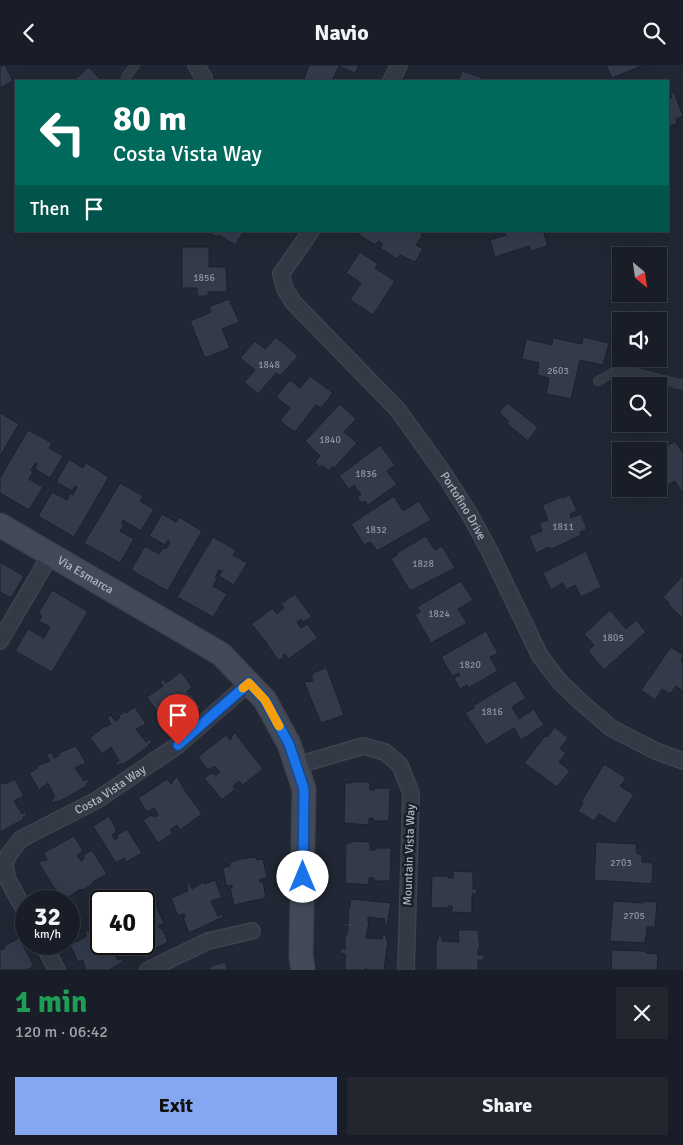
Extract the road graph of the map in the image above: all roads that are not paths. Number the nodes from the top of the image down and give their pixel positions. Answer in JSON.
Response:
{"nodes":[{"id":1,"x":135,"y":65,"type":"edge"},
{"id":2,"x":399,"y":65,"type":"edge"},
{"id":3,"x":126,"y":77,"type":"dead end"},
{"id":4,"x":392,"y":80,"type":"edge"},
{"id":5,"x":311,"y":232,"type":"edge"},
{"id":6,"x":598,"y":381,"type":"dead end"},
{"id":7,"x":683,"y":385,"type":"edge"},
{"id":8,"x":0,"y":525,"type":"edge"},
{"id":9,"x":51,"y":554,"type":"junction"},
{"id":10,"x":0,"y":641,"type":"edge"},
{"id":11,"x":249,"y":683,"type":"junction"},
{"id":12,"x":683,"y":761,"type":"edge"},
{"id":13,"x":295,"y":766,"type":"junction"},
{"id":14,"x":15,"y":893,"type":"edge"},
{"id":15,"x":252,"y":931,"type":"dead end"},
{"id":16,"x":48,"y":955,"type":"edge"},
{"id":17,"x":57,"y":970,"type":"edge"},
{"id":18,"x":148,"y":970,"type":"edge"},
{"id":19,"x":303,"y":970,"type":"edge"},
{"id":20,"x":406,"y":970,"type":"edge"}],
"edges":[{"from":1,"to":3,"type":"lane"},
{"from":2,"to":4,"type":"street"},
{"from":5,"to":12,"type":"street","name":"Portofino Drive"},
{"from":6,"to":7,"type":"lane"},
{"from":8,"to":9,"type":"street","name":"Via Esmarca"},
{"from":9,"to":10,"type":"street"},
{"from":9,"to":11,"type":"street","name":"Via Esmarca"},
{"from":11,"to":13,"type":"street"},
{"from":11,"to":14,"type":"street","name":"Costa Vista Way"},
{"from":13,"to":19,"type":"street"},
{"from":13,"to":20,"type":"street","name":"Mountain Vista Way"},
{"from":15,"to":18,"type":"street"},
{"from":16,"to":17,"type":"street"}]}
